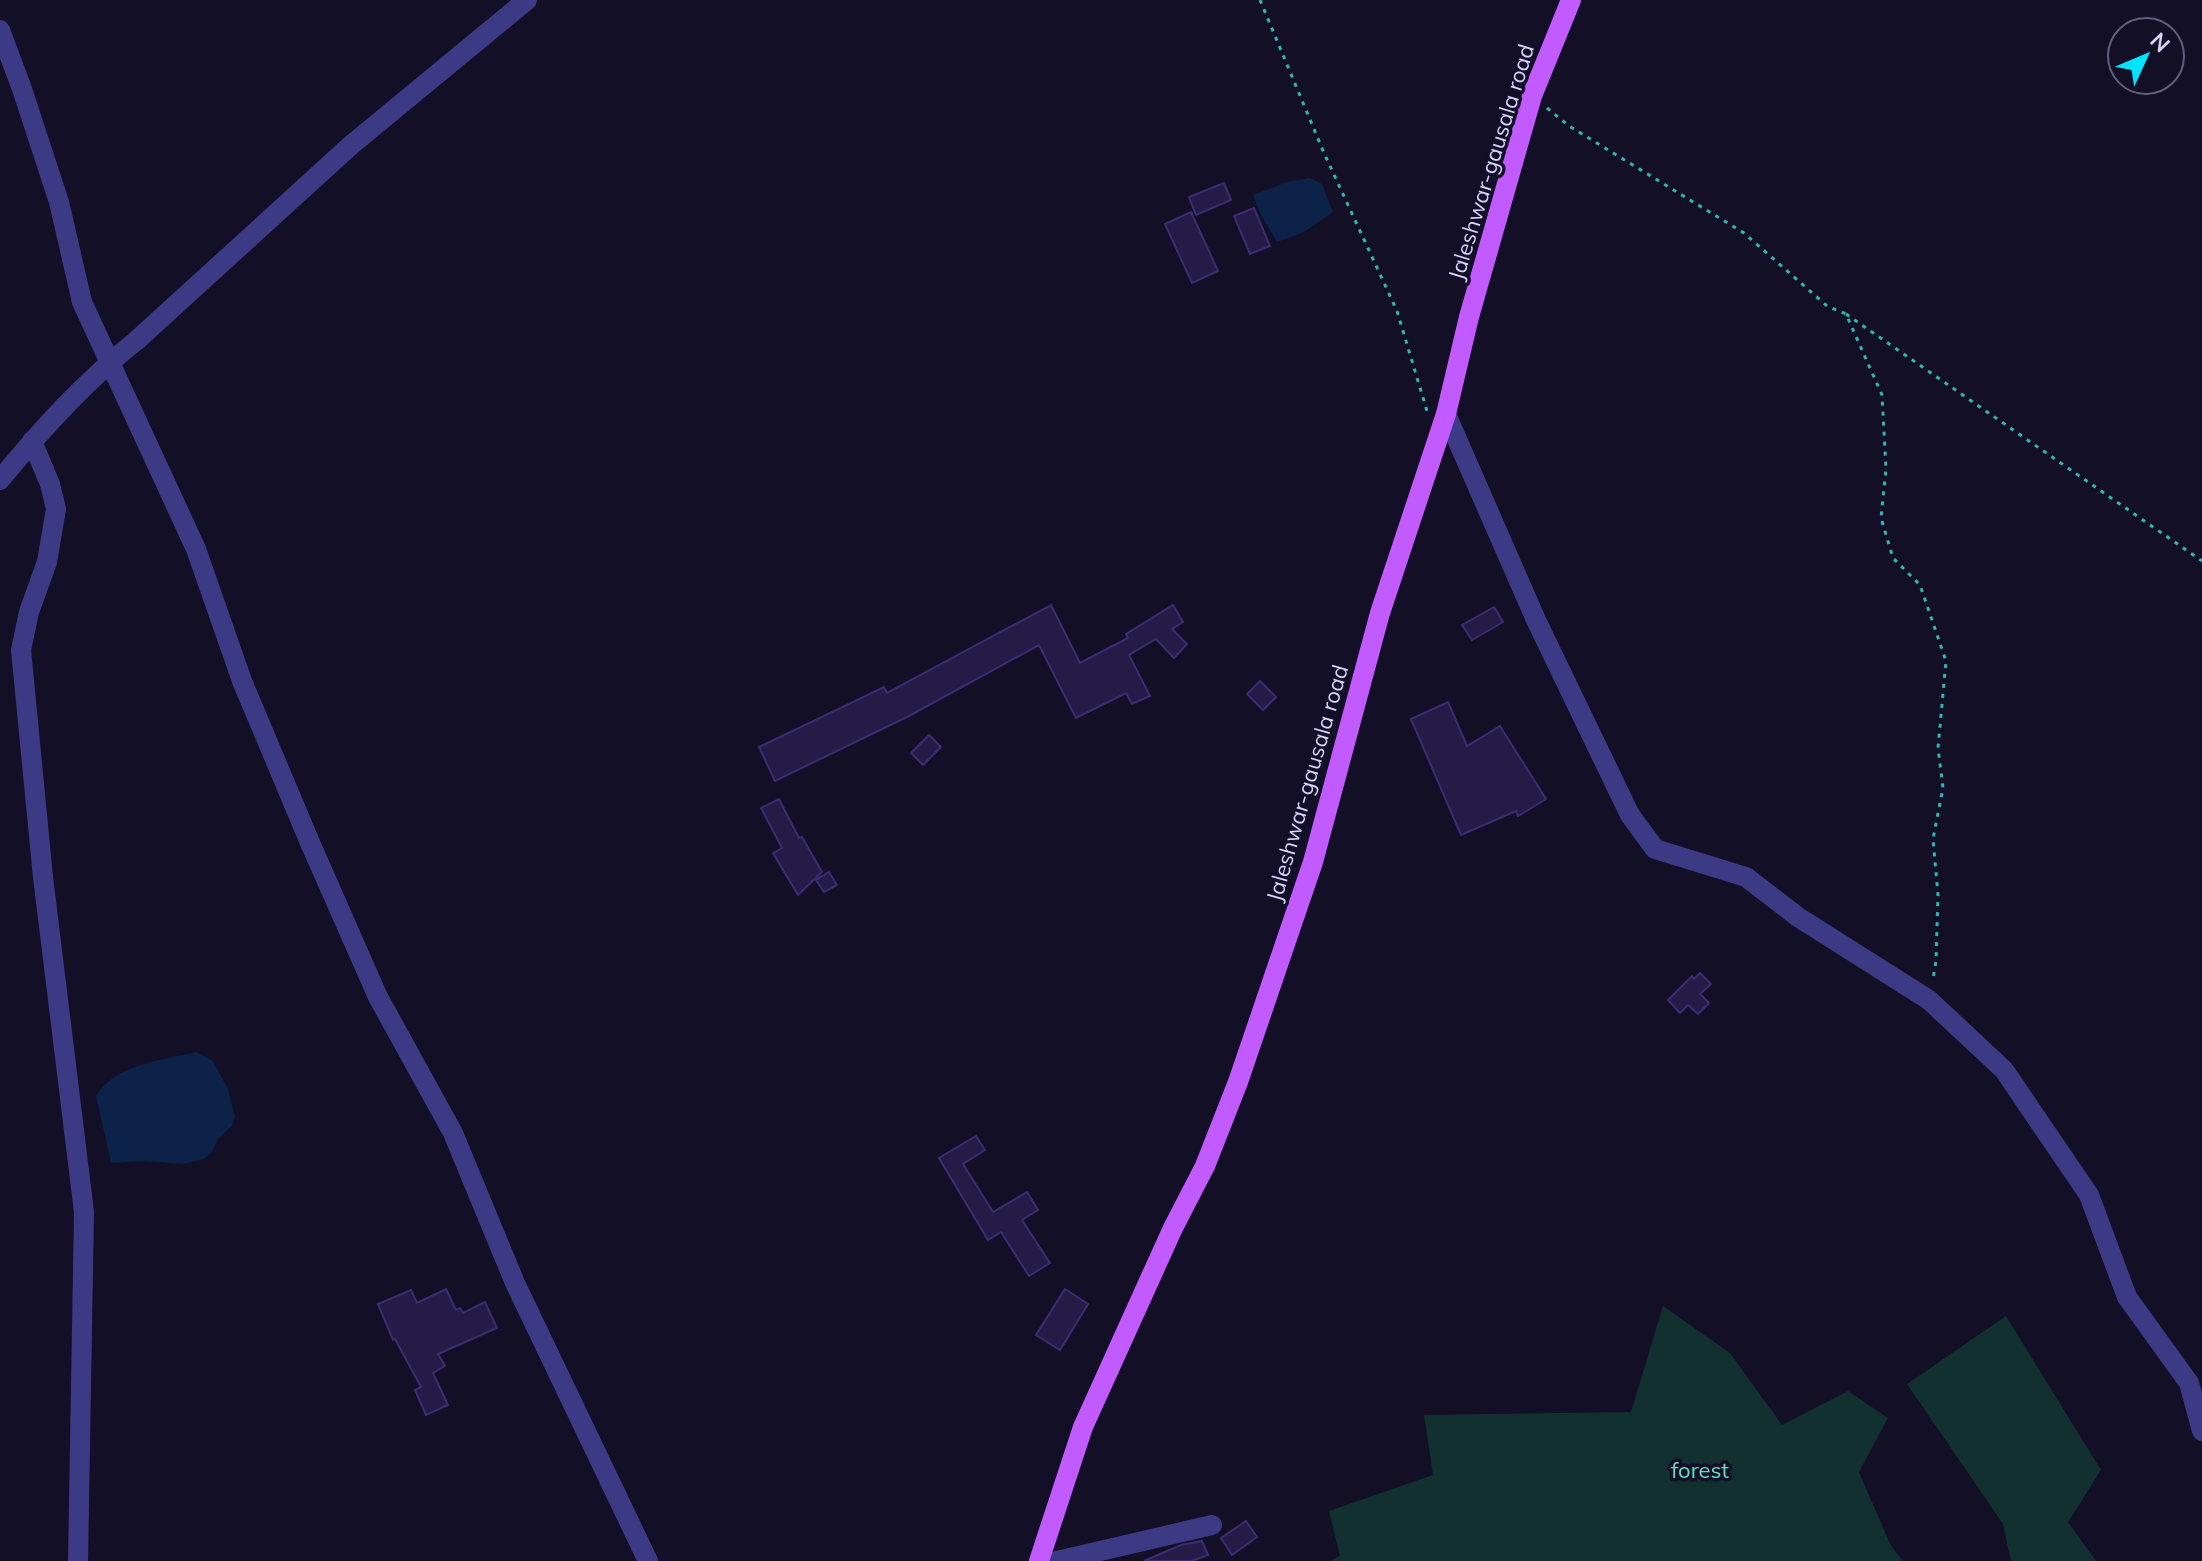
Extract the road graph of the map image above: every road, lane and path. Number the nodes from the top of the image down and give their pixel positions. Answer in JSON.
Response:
{"nodes":[{"id":1,"x":527,"y":0,"type":"edge"},
{"id":2,"x":1260,"y":0,"type":"edge"},
{"id":3,"x":1571,"y":0,"type":"edge"},
{"id":4,"x":0,"y":30,"type":"edge"},
{"id":5,"x":1532,"y":96,"type":"junction"},
{"id":6,"x":1846,"y":314,"type":"junction"},
{"id":7,"x":109,"y":362,"type":"junction"},
{"id":8,"x":1446,"y":414,"type":"junction"},
{"id":9,"x":32,"y":441,"type":"junction"},
{"id":10,"x":1436,"y":448,"type":"junction"},
{"id":11,"x":0,"y":480,"type":"edge"},
{"id":12,"x":2202,"y":561,"type":"edge"},
{"id":13,"x":1929,"y":1000,"type":"junction"},
{"id":14,"x":2202,"y":1431,"type":"edge"},
{"id":15,"x":1212,"y":1525,"type":"dead end"},
{"id":16,"x":78,"y":1561,"type":"edge"},
{"id":17,"x":648,"y":1561,"type":"edge"},
{"id":18,"x":1039,"y":1561,"type":"edge"},
{"id":19,"x":1057,"y":1561,"type":"edge"}],
"edges":[{"from":1,"to":7,"type":"street"},
{"from":2,"to":10,"type":"path"},
{"from":3,"to":5,"type":"main road","name":"Jaleshwar-gausala road"},
{"from":4,"to":7,"type":"street"},
{"from":5,"to":6,"type":"path"},
{"from":5,"to":8,"type":"main road","name":"Jaleshwar-gausala road"},
{"from":6,"to":12,"type":"path"},
{"from":6,"to":13,"type":"path"},
{"from":7,"to":9,"type":"street"},
{"from":7,"to":17,"type":"street"},
{"from":8,"to":10,"type":"main road","name":"Jaleshwar-gausala road"},
{"from":8,"to":13,"type":"street"},
{"from":9,"to":11,"type":"street"},
{"from":9,"to":16,"type":"street"},
{"from":10,"to":18,"type":"main road","name":"Jaleshwar-gausala road"},
{"from":13,"to":14,"type":"street"},
{"from":15,"to":19,"type":"street"}]}
